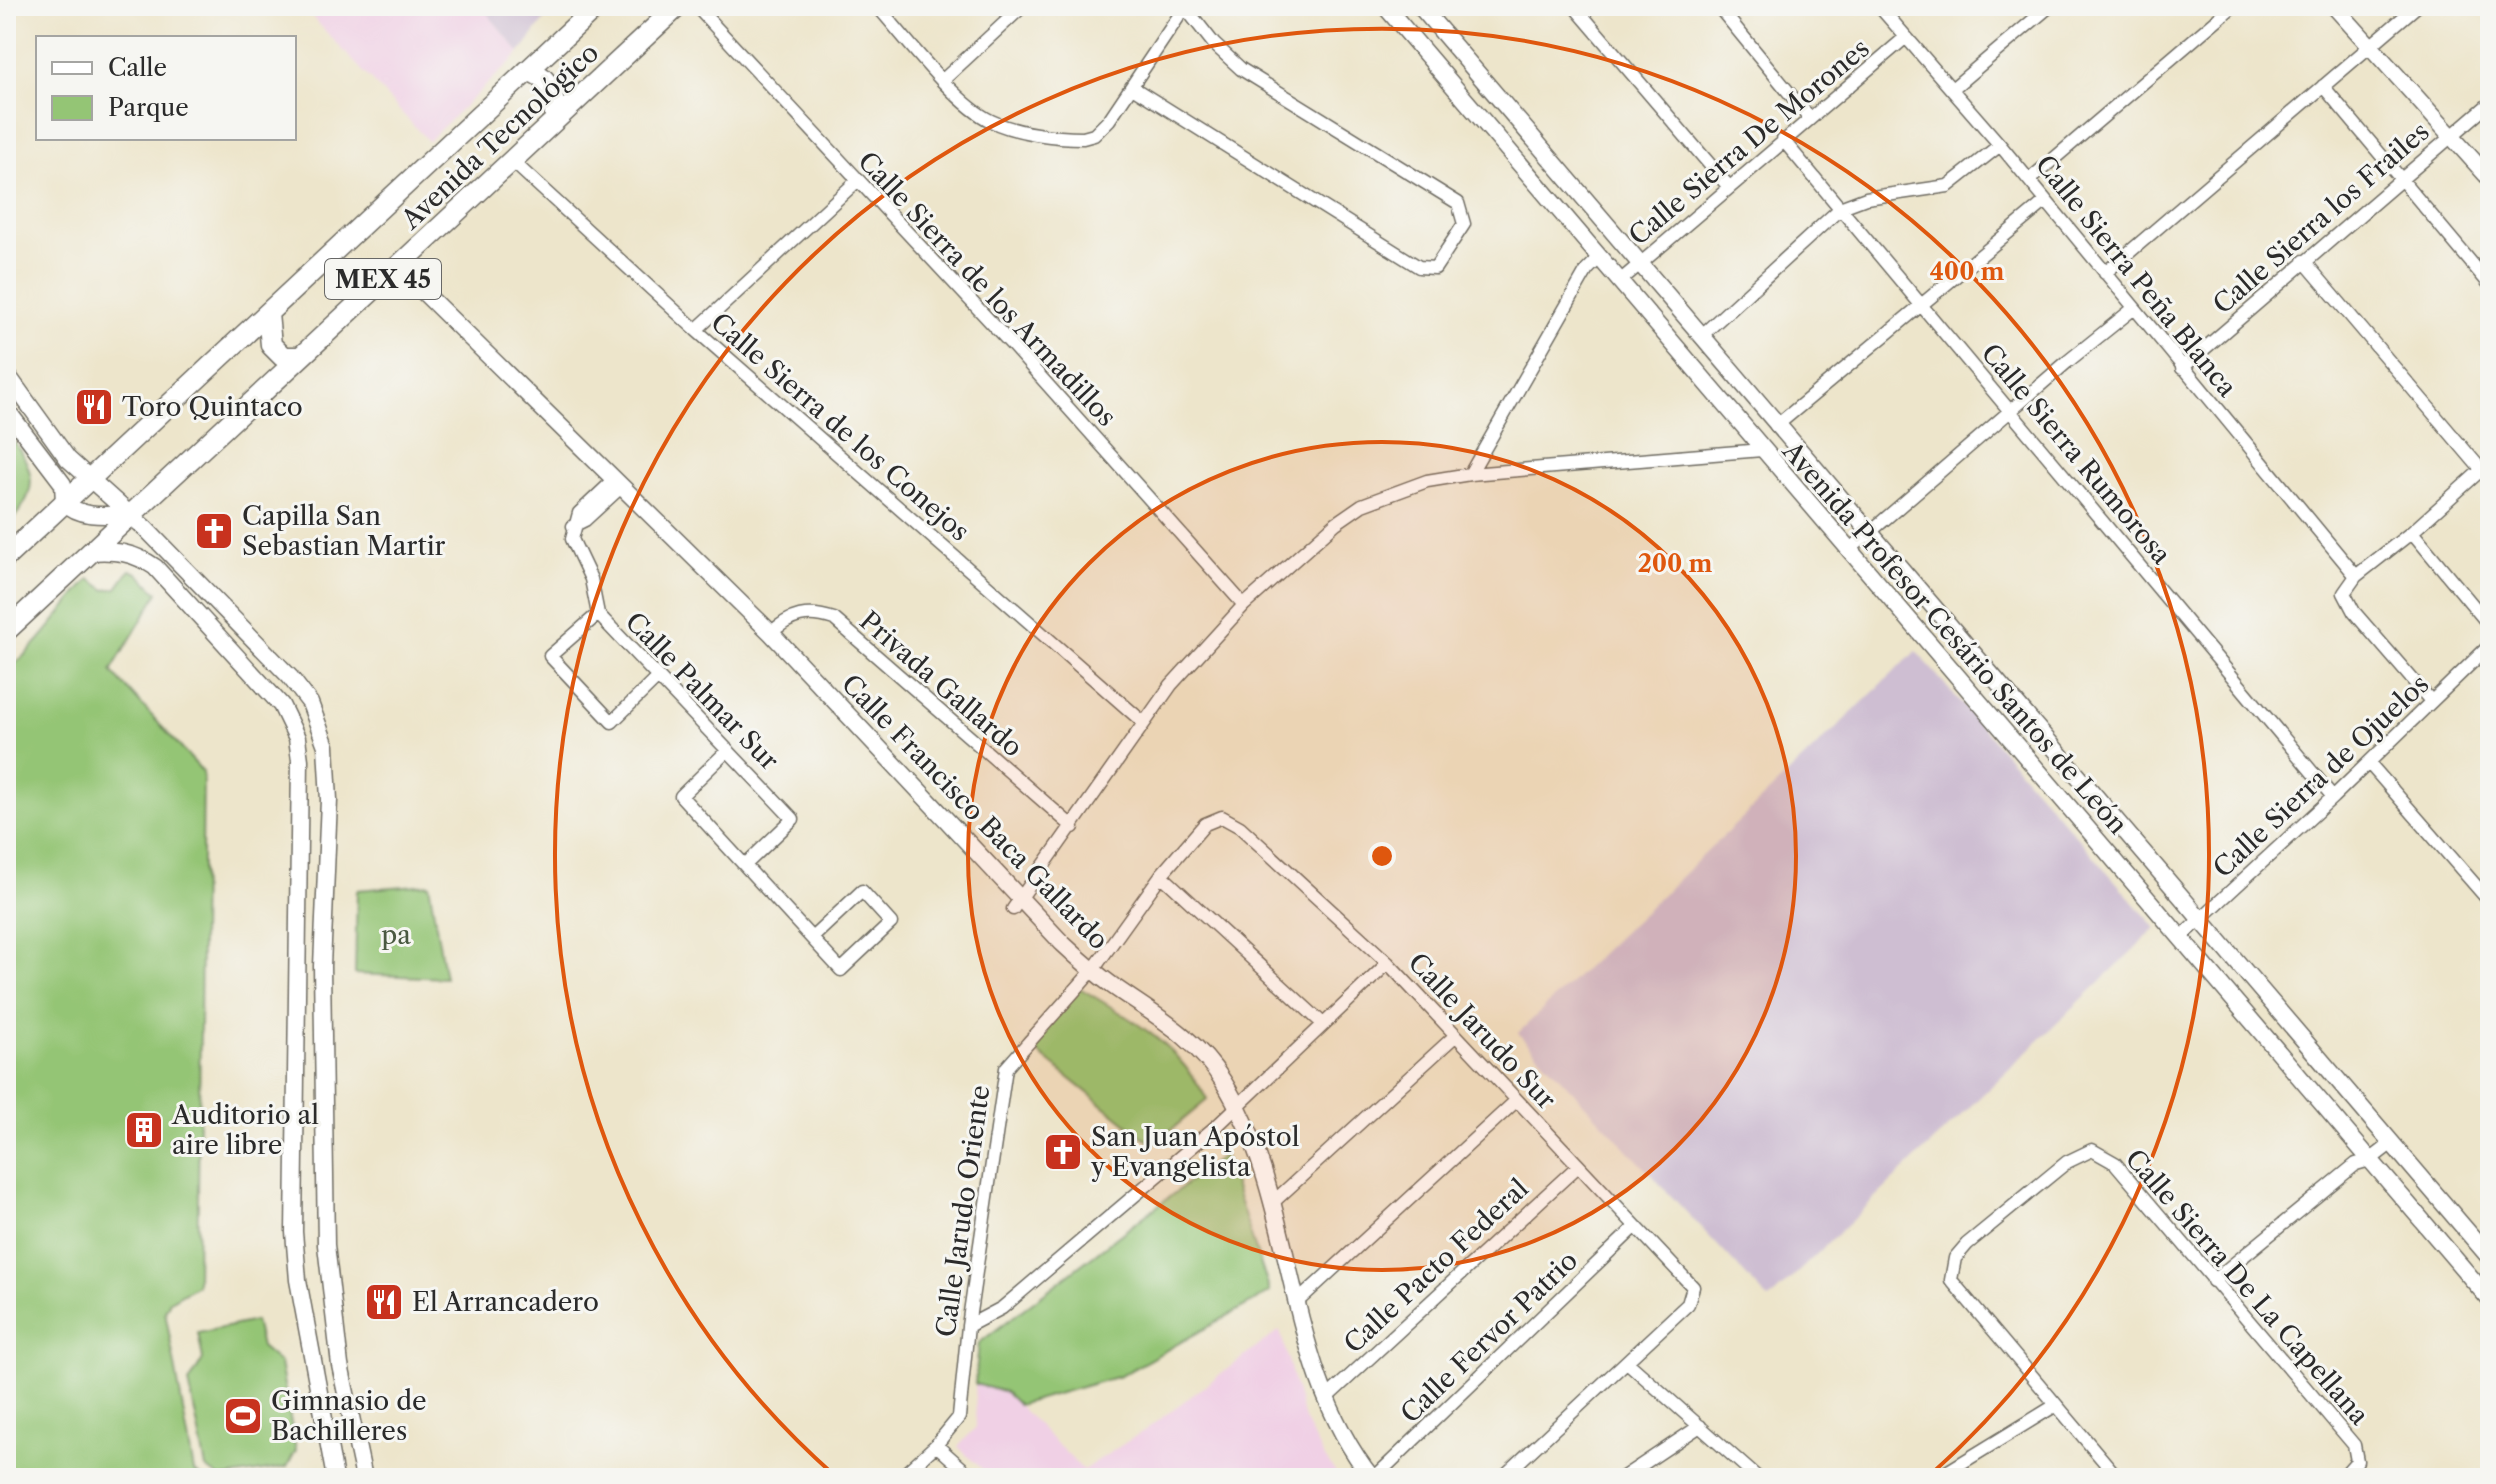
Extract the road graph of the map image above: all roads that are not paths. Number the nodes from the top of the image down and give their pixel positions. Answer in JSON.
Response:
{"nodes":[{"id":1,"x":597,"y":6,"type":"edge"},
{"id":2,"x":678,"y":6,"type":"edge"},
{"id":3,"x":696,"y":6,"type":"edge"},
{"id":4,"x":877,"y":6,"type":"edge"},
{"id":5,"x":1023,"y":6,"type":"edge"},
{"id":6,"x":1385,"y":6,"type":"edge"},
{"id":7,"x":1420,"y":6,"type":"edge"},
{"id":8,"x":1574,"y":6,"type":"edge"},
{"id":9,"x":1718,"y":6,"type":"edge"},
{"id":10,"x":1879,"y":6,"type":"edge"},
{"id":11,"x":2050,"y":6,"type":"edge"},
{"id":12,"x":2233,"y":6,"type":"edge"},
{"id":13,"x":2334,"y":6,"type":"edge"},
{"id":14,"x":2417,"y":6,"type":"edge"},
{"id":15,"x":1184,"y":7,"type":"edge"},
{"id":16,"x":1906,"y":37,"type":"junction"},
{"id":17,"x":2371,"y":44,"type":"junction"},
{"id":18,"x":527,"y":71,"type":"junction"},
{"id":19,"x":943,"y":80,"type":"junction"},
{"id":20,"x":2323,"y":86,"type":"junction"},
{"id":21,"x":1132,"y":87,"type":"junction"},
{"id":22,"x":1952,"y":89,"type":"junction"},
{"id":23,"x":2490,"y":103,"type":"edge"},
{"id":24,"x":1809,"y":117,"type":"junction"},
{"id":25,"x":555,"y":120,"type":"junction"},
{"id":26,"x":2452,"y":134,"type":"junction"},
{"id":27,"x":1783,"y":140,"type":"junction"},
{"id":28,"x":2000,"y":145,"type":"junction"},
{"id":29,"x":511,"y":160,"type":"junction"},
{"id":30,"x":2400,"y":179,"type":"junction"},
{"id":31,"x":2490,"y":179,"type":"edge"},
{"id":32,"x":2029,"y":180,"type":"junction"},
{"id":33,"x":857,"y":181,"type":"junction"},
{"id":34,"x":1729,"y":187,"type":"junction"},
{"id":35,"x":2046,"y":201,"type":"junction"},
{"id":36,"x":1842,"y":207,"type":"junction"},
{"id":37,"x":1600,"y":257,"type":"junction"},
{"id":38,"x":2304,"y":261,"type":"junction"},
{"id":39,"x":1639,"y":265,"type":"junction"},
{"id":40,"x":397,"y":266,"type":"junction"},
{"id":41,"x":2105,"y":273,"type":"junction"},
{"id":42,"x":1620,"y":281,"type":"junction"},
{"id":43,"x":2490,"y":285,"type":"edge"},
{"id":44,"x":1921,"y":303,"type":"junction"},
{"id":45,"x":2133,"y":309,"type":"junction"},
{"id":46,"x":268,"y":314,"type":"junction"},
{"id":47,"x":696,"y":330,"type":"junction"},
{"id":48,"x":1701,"y":336,"type":"junction"},
{"id":49,"x":299,"y":357,"type":"junction"},
{"id":50,"x":2182,"y":368,"type":"junction"},
{"id":51,"x":6,"y":373,"type":"edge"},
{"id":52,"x":6,"y":409,"type":"edge"},
{"id":53,"x":2010,"y":410,"type":"junction"},
{"id":54,"x":1776,"y":426,"type":"junction"},
{"id":55,"x":1762,"y":450,"type":"junction"},
{"id":56,"x":2485,"y":466,"type":"edge"},
{"id":57,"x":1470,"y":474,"type":"junction"},
{"id":58,"x":91,"y":478,"type":"junction"},
{"id":59,"x":2490,"y":480,"type":"edge"},
{"id":60,"x":618,"y":483,"type":"junction"},
{"id":61,"x":64,"y":502,"type":"junction"},
{"id":62,"x":130,"y":514,"type":"junction"},
{"id":63,"x":1868,"y":532,"type":"junction"},
{"id":64,"x":2412,"y":532,"type":"junction"},
{"id":65,"x":1848,"y":551,"type":"junction"},
{"id":66,"x":89,"y":552,"type":"junction"},
{"id":67,"x":6,"y":557,"type":"edge"},
{"id":68,"x":2356,"y":576,"type":"junction"},
{"id":69,"x":1244,"y":605,"type":"junction"},
{"id":70,"x":598,"y":614,"type":"junction"},
{"id":71,"x":2490,"y":626,"type":"edge"},
{"id":72,"x":6,"y":631,"type":"edge"},
{"id":73,"x":771,"y":633,"type":"junction"},
{"id":74,"x":2490,"y":645,"type":"edge"},
{"id":75,"x":658,"y":677,"type":"junction"},
{"id":76,"x":2431,"y":701,"type":"junction"},
{"id":77,"x":1144,"y":723,"type":"junction"},
{"id":78,"x":728,"y":750,"type":"junction"},
{"id":79,"x":2369,"y":763,"type":"junction"},
{"id":80,"x":2333,"y":797,"type":"junction"},
{"id":81,"x":1222,"y":817,"type":"joint"},
{"id":82,"x":1073,"y":827,"type":"junction"},
{"id":83,"x":746,"y":864,"type":"junction"},
{"id":84,"x":1161,"y":875,"type":"junction"},
{"id":85,"x":2490,"y":902,"type":"edge"},
{"id":86,"x":1016,"y":904,"type":"junction"},
{"id":87,"x":2201,"y":919,"type":"junction"},
{"id":88,"x":2181,"y":937,"type":"junction"},
{"id":89,"x":812,"y":938,"type":"junction"},
{"id":90,"x":1388,"y":963,"type":"junction"},
{"id":91,"x":1093,"y":970,"type":"junction"},
{"id":92,"x":1322,"y":1023,"type":"junction"},
{"id":93,"x":1456,"y":1035,"type":"junction"},
{"id":94,"x":1517,"y":1100,"type":"junction"},
{"id":95,"x":1236,"y":1108,"type":"junction"},
{"id":96,"x":297,"y":1128,"type":"junction"},
{"id":97,"x":325,"y":1129,"type":"junction"},
{"id":98,"x":2392,"y":1143,"type":"junction"},
{"id":99,"x":2370,"y":1160,"type":"junction"},
{"id":100,"x":1578,"y":1166,"type":"junction"},
{"id":101,"x":1271,"y":1204,"type":"junction"},
{"id":102,"x":1635,"y":1227,"type":"junction"},
{"id":103,"x":2490,"y":1258,"type":"edge"},
{"id":104,"x":2213,"y":1281,"type":"junction"},
{"id":105,"x":2490,"y":1300,"type":"edge"},
{"id":106,"x":1297,"y":1302,"type":"junction"},
{"id":107,"x":968,"y":1326,"type":"junction"},
{"id":108,"x":1627,"y":1362,"type":"junction"},
{"id":109,"x":1325,"y":1399,"type":"junction"},
{"id":110,"x":2056,"y":1405,"type":"junction"},
{"id":111,"x":1700,"y":1426,"type":"junction"},
{"id":112,"x":936,"y":1445,"type":"junction"},
{"id":113,"x":335,"y":1478,"type":"edge"},
{"id":114,"x":364,"y":1478,"type":"edge"},
{"id":115,"x":900,"y":1478,"type":"edge"},
{"id":116,"x":973,"y":1478,"type":"edge"},
{"id":117,"x":1373,"y":1478,"type":"edge"},
{"id":118,"x":1502,"y":1478,"type":"edge"},
{"id":119,"x":1622,"y":1478,"type":"edge"},
{"id":120,"x":1758,"y":1478,"type":"edge"},
{"id":121,"x":1937,"y":1478,"type":"edge"},
{"id":122,"x":2118,"y":1478,"type":"edge"},
{"id":123,"x":2342,"y":1478,"type":"edge"}],
"edges":[{"from":1,"to":18,"type":"main road","name":"Avenida Tecnológico","number":"MEX 45"},
{"from":2,"to":25,"type":"main road","name":"Avenida Tecnológico","number":"MEX 45"},
{"from":3,"to":33,"type":"street","name":"Calle Sierra de los Armadillos"},
{"from":4,"to":19,"type":"street"},
{"from":5,"to":19,"type":"street"},
{"from":6,"to":37,"type":"street","name":"Avenida Profesor Cesário Santos de León"},
{"from":7,"to":39,"type":"street","name":"Avenida Profesor Cesário Santos de León"},
{"from":8,"to":34,"type":"street"},
{"from":9,"to":24,"type":"street"},
{"from":10,"to":16,"type":"street","name":"Calle Sierra Peña Blanca"},
{"from":11,"to":22,"type":"street"},
{"from":12,"to":32,"type":"street"},
{"from":13,"to":17,"type":"street"},
{"from":14,"to":17,"type":"street"},
{"from":15,"to":21,"type":"street"},
{"from":15,"to":21,"type":"street"},
{"from":16,"to":22,"type":"street","name":"Calle Sierra Peña Blanca"},
{"from":16,"to":24,"type":"street","name":"Calle Sierra De Morones"},
{"from":17,"to":20,"type":"street"},
{"from":17,"to":26,"type":"street"},
{"from":18,"to":25,"type":"main road"},
{"from":18,"to":46,"type":"main road","name":"Avenida Tecnológico","number":"MEX 45"},
{"from":19,"to":21,"type":"street"},
{"from":20,"to":30,"type":"street"},
{"from":20,"to":41,"type":"street"},
{"from":22,"to":28,"type":"street","name":"Calle Sierra Peña Blanca"},
{"from":23,"to":26,"type":"street","name":"Calle Sierra los Frailes"},
{"from":24,"to":27,"type":"street","name":"Calle Sierra De Morones"},
{"from":25,"to":29,"type":"main road","name":"Avenida Tecnológico","number":"MEX 45"},
{"from":26,"to":30,"type":"street","name":"Calle Sierra los Frailes"},
{"from":26,"to":31,"type":"street"},
{"from":27,"to":34,"type":"street","name":"Calle Sierra De Morones"},
{"from":27,"to":36,"type":"street","name":"Calle Sierra Rumorosa"},
{"from":28,"to":32,"type":"street","name":"Calle Sierra Peña Blanca"},
{"from":28,"to":36,"type":"street"},
{"from":29,"to":40,"type":"main road","name":"Avenida Tecnológico","number":"MEX 45"},
{"from":29,"to":47,"type":"street","name":"Calle Sierra de los Conejos"},
{"from":30,"to":38,"type":"street","name":"Calle Sierra los Frailes"},
{"from":30,"to":43,"type":"street"},
{"from":32,"to":35,"type":"street","name":"Calle Sierra Peña Blanca"},
{"from":33,"to":47,"type":"street"},
{"from":33,"to":69,"type":"street","name":"Calle Sierra de los Armadillos"},
{"from":34,"to":39,"type":"street","name":"Calle Sierra De Morones"},
{"from":35,"to":41,"type":"street","name":"Calle Sierra Peña Blanca"},
{"from":35,"to":44,"type":"street"},
{"from":36,"to":44,"type":"street","name":"Calle Sierra Rumorosa"},
{"from":36,"to":48,"type":"street"},
{"from":37,"to":42,"type":"street","name":"Avenida Profesor Cesário Santos de León"},
{"from":37,"to":57,"type":"street"},
{"from":38,"to":50,"type":"street","name":"Calle Sierra los Frailes"},
{"from":38,"to":56,"type":"street"},
{"from":39,"to":42,"type":"street","name":"Calle Sierra De Morones"},
{"from":39,"to":48,"type":"street","name":"Avenida Profesor Cesário Santos de León"},
{"from":40,"to":49,"type":"main road","name":"Avenida Tecnológico","number":"MEX 45"},
{"from":40,"to":60,"type":"street","name":"Calle Francisco Baca Gallardo"},
{"from":41,"to":45,"type":"street","name":"Calle Sierra Peña Blanca"},
{"from":42,"to":55,"type":"street","name":"Avenida Profesor Cesário Santos de León"},
{"from":44,"to":53,"type":"street","name":"Calle Sierra Rumorosa"},
{"from":44,"to":54,"type":"street"},
{"from":45,"to":50,"type":"street","name":"Calle Sierra Peña Blanca"},
{"from":45,"to":53,"type":"street"},
{"from":46,"to":49,"type":"main road"},
{"from":46,"to":58,"type":"main road","name":"Avenida Tecnológico","number":"MEX 45"},
{"from":47,"to":77,"type":"street","name":"Calle Sierra de los Conejos"},
{"from":48,"to":54,"type":"street","name":"Avenida Profesor Cesário Santos de León"},
{"from":49,"to":62,"type":"main road","name":"Avenida Tecnológico","number":"MEX 45"},
{"from":50,"to":68,"type":"street","name":"Calle Sierra Peña Blanca"},
{"from":51,"to":58,"type":"street"},
{"from":52,"to":61,"type":"street"},
{"from":53,"to":63,"type":"street"},
{"from":53,"to":80,"type":"street","name":"Calle Sierra Rumorosa"},
{"from":54,"to":63,"type":"street","name":"Avenida Profesor Cesário Santos de León"},
{"from":55,"to":57,"type":"street"},
{"from":55,"to":65,"type":"street","name":"Avenida Profesor Cesário Santos de León"},
{"from":56,"to":59,"type":"street"},
{"from":56,"to":64,"type":"street"},
{"from":57,"to":69,"type":"street"},
{"from":58,"to":61,"type":"main road","name":"Avenida Tecnológico","number":"MEX 45"},
{"from":58,"to":62,"type":"street"},
{"from":60,"to":70,"type":"street","name":"Calle Palmar Sur"},
{"from":60,"to":73,"type":"street","name":"Calle Francisco Baca Gallardo"},
{"from":61,"to":62,"type":"street"},
{"from":61,"to":67,"type":"main road","name":"Avenida Tecnológico","number":"MEX 45"},
{"from":62,"to":66,"type":"main road","name":"Avenida Tecnológico","number":"MEX 45"},
{"from":62,"to":97,"type":"street"},
{"from":63,"to":65,"type":"street"},
{"from":63,"to":87,"type":"street","name":"Avenida Profesor Cesário Santos de León"},
{"from":64,"to":68,"type":"street"},
{"from":64,"to":71,"type":"street"},
{"from":65,"to":88,"type":"street","name":"Avenida Profesor Cesário Santos de León"},
{"from":66,"to":72,"type":"main road","name":"Avenida Tecnológico","number":"MEX 45"},
{"from":66,"to":96,"type":"street"},
{"from":68,"to":76,"type":"street"},
{"from":69,"to":77,"type":"street"},
{"from":70,"to":75,"type":"street","name":"Calle Palmar Sur"},
{"from":70,"to":75,"type":"street"},
{"from":73,"to":82,"type":"street","name":"Privada Gallardo"},
{"from":73,"to":86,"type":"street","name":"Calle Francisco Baca Gallardo"},
{"from":74,"to":76,"type":"street","name":"Calle Sierra de Ojuelos"},
{"from":75,"to":78,"type":"street","name":"Calle Palmar Sur"},
{"from":76,"to":79,"type":"street","name":"Calle Sierra de Ojuelos"},
{"from":77,"to":82,"type":"street"},
{"from":78,"to":83,"type":"street"},
{"from":78,"to":83,"type":"street","name":"Calle Palmar Sur"},
{"from":79,"to":80,"type":"street","name":"Calle Sierra de Ojuelos"},
{"from":79,"to":85,"type":"street"},
{"from":80,"to":87,"type":"street","name":"Calle Sierra de Ojuelos"},
{"from":81,"to":84,"type":"street","name":"Calle Jarudo Oriente"},
{"from":81,"to":90,"type":"street","name":"Calle Jarudo Sur"},
{"from":82,"to":86,"type":"street"},
{"from":83,"to":89,"type":"street"},
{"from":84,"to":91,"type":"street","name":"Calle Jarudo Oriente"},
{"from":84,"to":92,"type":"street"},
{"from":86,"to":91,"type":"street","name":"Calle Francisco Baca Gallardo"},
{"from":87,"to":88,"type":"street","name":"Calle Sierra de Ojuelos"},
{"from":87,"to":98,"type":"street","name":"Avenida Profesor Cesário Santos de León"},
{"from":88,"to":99,"type":"street","name":"Avenida Profesor Cesário Santos de León"},
{"from":89,"to":89,"type":"street"},
{"from":90,"to":92,"type":"street"},
{"from":90,"to":93,"type":"street","name":"Calle Jarudo Sur"},
{"from":91,"to":95,"type":"street","name":"Calle Francisco Baca Gallardo"},
{"from":91,"to":107,"type":"street","name":"Calle Jarudo Oriente"},
{"from":92,"to":95,"type":"street"},
{"from":93,"to":94,"type":"street","name":"Calle Jarudo Sur"},
{"from":93,"to":101,"type":"street"},
{"from":94,"to":100,"type":"street","name":"Calle Jarudo Sur"},
{"from":94,"to":106,"type":"street"},
{"from":95,"to":101,"type":"street","name":"Calle Francisco Baca Gallardo"},
{"from":95,"to":107,"type":"street"},
{"from":96,"to":97,"type":"street"},
{"from":96,"to":113,"type":"street"},
{"from":97,"to":114,"type":"street"},
{"from":98,"to":99,"type":"street"},
{"from":98,"to":103,"type":"street","name":"Avenida Profesor Cesário Santos de León"},
{"from":99,"to":104,"type":"street"},
{"from":99,"to":105,"type":"street","name":"Avenida Profesor Cesário Santos de León"},
{"from":100,"to":102,"type":"street","name":"Calle Jarudo Sur"},
{"from":100,"to":109,"type":"street","name":"Calle Pacto Federal"},
{"from":101,"to":106,"type":"street","name":"Calle Francisco Baca Gallardo"},
{"from":102,"to":108,"type":"street","name":"Calle Jarudo Sur"},
{"from":102,"to":117,"type":"street","name":"Calle Fervor Patrio"},
{"from":104,"to":110,"type":"street","name":"Calle Sierra De La Capellana"},
{"from":104,"to":123,"type":"street","name":"Calle Sierra De La Capellana"},
{"from":106,"to":109,"type":"street","name":"Calle Francisco Baca Gallardo"},
{"from":107,"to":112,"type":"street","name":"Calle Jarudo Oriente"},
{"from":108,"to":111,"type":"street"},
{"from":108,"to":118,"type":"street"},
{"from":109,"to":117,"type":"street","name":"Calle Francisco Baca Gallardo"},
{"from":110,"to":121,"type":"street"},
{"from":110,"to":122,"type":"street"},
{"from":111,"to":119,"type":"street"},
{"from":111,"to":120,"type":"street"},
{"from":112,"to":115,"type":"street","name":"Calle Jarudo Oriente"},
{"from":112,"to":116,"type":"street"}]}
